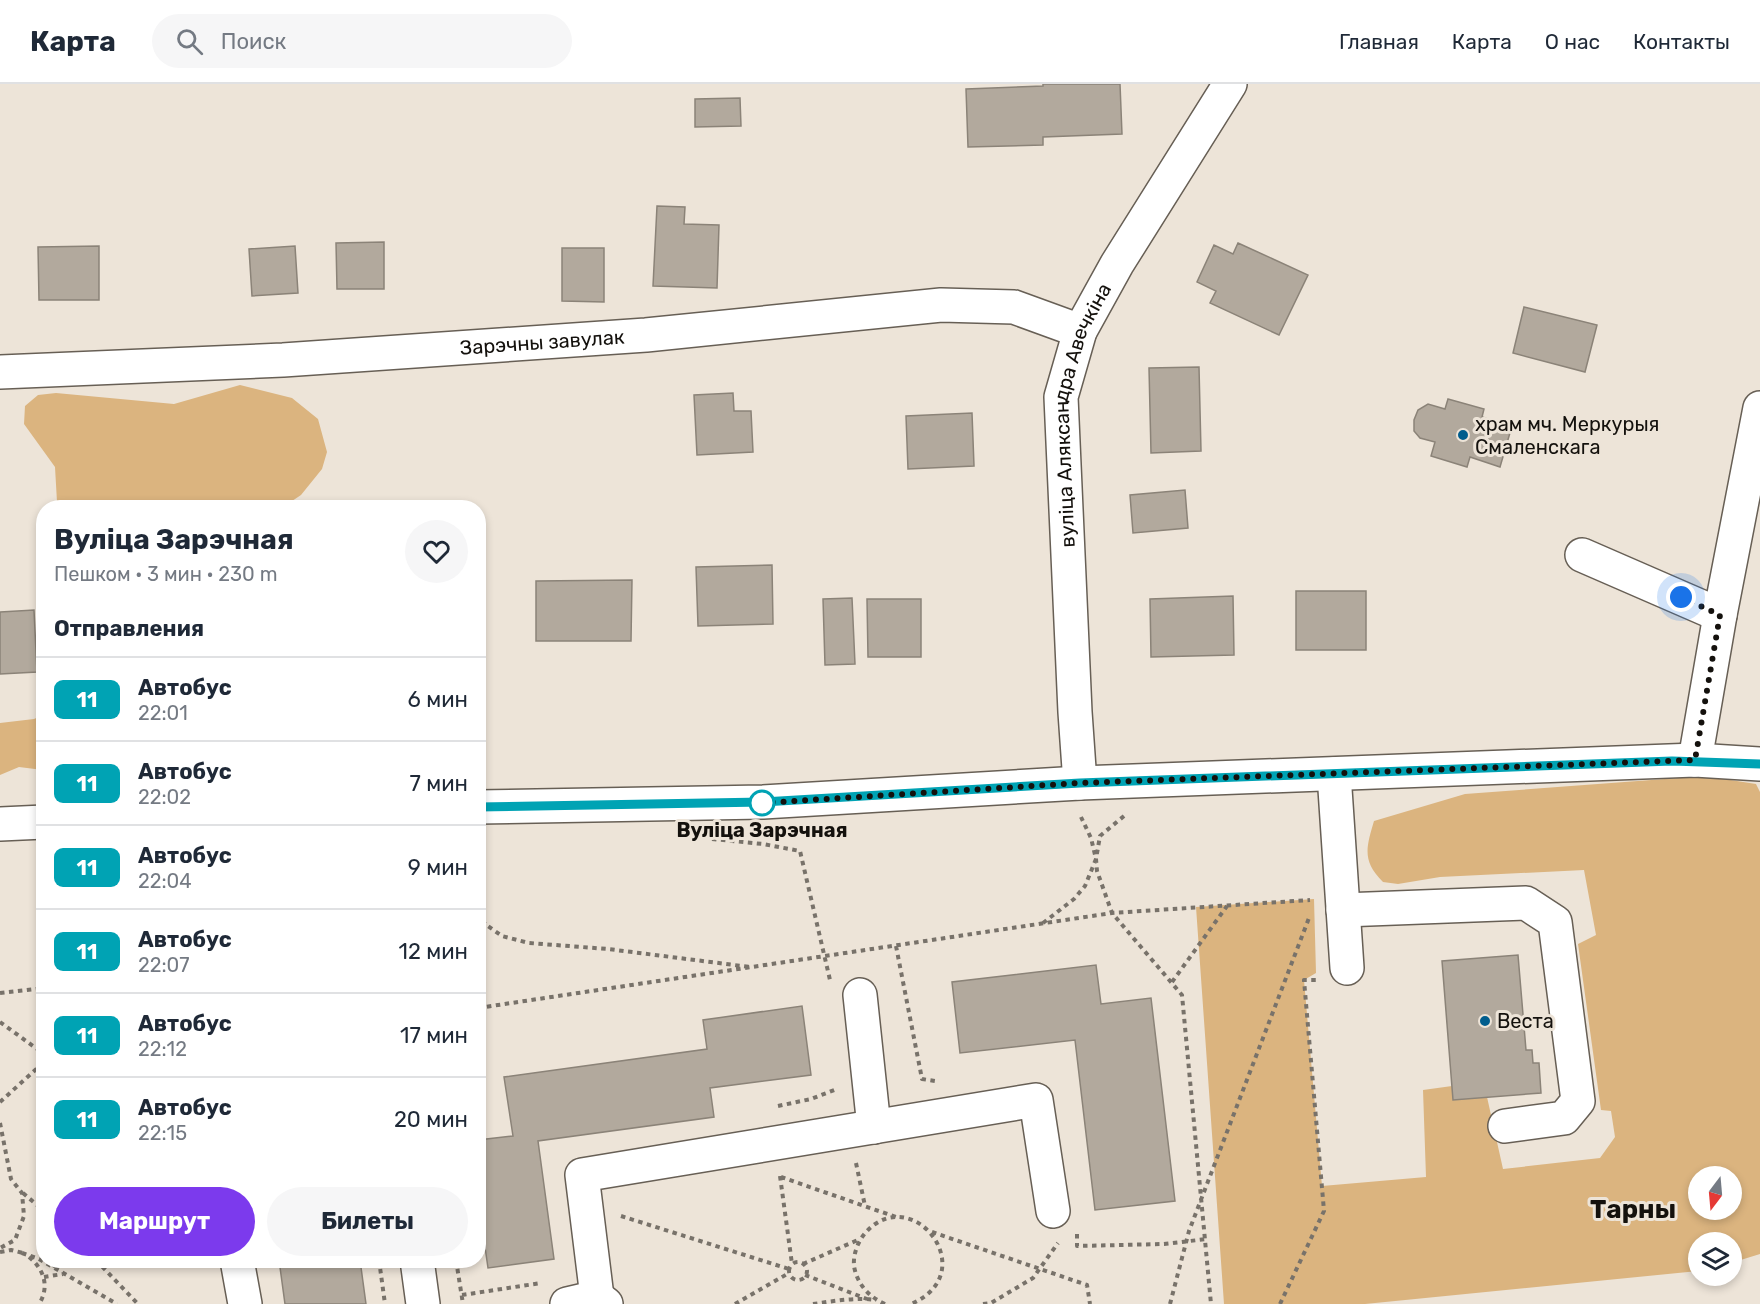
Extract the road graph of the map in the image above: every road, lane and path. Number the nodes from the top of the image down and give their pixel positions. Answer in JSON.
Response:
{"nodes":[{"id":1,"x":1230,"y":84,"type":"edge"},
{"id":2,"x":1080,"y":331,"type":"junction"},
{"id":3,"x":0,"y":372,"type":"edge"},
{"id":4,"x":1760,"y":408,"type":"edge"},
{"id":5,"x":1582,"y":555,"type":"dead end"},
{"id":6,"x":1720,"y":615,"type":"junction"},
{"id":7,"x":1695,"y":760,"type":"junction"},
{"id":8,"x":1760,"y":764,"type":"edge"},
{"id":9,"x":1334,"y":774,"type":"junction"},
{"id":10,"x":1080,"y":798,"type":"junction"},
{"id":11,"x":486,"y":807,"type":"edge"},
{"id":12,"x":1128,"y":813,"type":"dead end"},
{"id":13,"x":36,"y":822,"type":"edge"},
{"id":14,"x":0,"y":824,"type":"edge"},
{"id":15,"x":763,"y":844,"type":"dead end"},
{"id":16,"x":1096,"y":859,"type":"junction"},
{"id":17,"x":1227,"y":905,"type":"junction"},
{"id":18,"x":1324,"y":906,"type":"junction"},
{"id":19,"x":1112,"y":914,"type":"junction"},
{"id":20,"x":1043,"y":924,"type":"junction"},
{"id":21,"x":486,"y":925,"type":"edge"},
{"id":22,"x":825,"y":956,"type":"junction"},
{"id":23,"x":754,"y":967,"type":"junction"},
{"id":24,"x":1335,"y":974,"type":"joint"},
{"id":25,"x":1172,"y":982,"type":"junction"},
{"id":26,"x":36,"y":989,"type":"edge"},
{"id":27,"x":0,"y":993,"type":"edge"},
{"id":28,"x":860,"y":995,"type":"dead end"},
{"id":29,"x":486,"y":1007,"type":"edge"},
{"id":30,"x":0,"y":1022,"type":"edge"},
{"id":31,"x":36,"y":1048,"type":"edge"},
{"id":32,"x":36,"y":1069,"type":"edge"},
{"id":33,"x":0,"y":1102,"type":"edge"},
{"id":34,"x":0,"y":1123,"type":"edge"},
{"id":35,"x":1505,"y":1126,"type":"dead end"},
{"id":36,"x":861,"y":1129,"type":"junction"},
{"id":37,"x":22,"y":1193,"type":"junction"},
{"id":38,"x":1201,"y":1199,"type":"junction"},
{"id":39,"x":36,"y":1204,"type":"edge"},
{"id":40,"x":586,"y":1204,"type":"junction"},
{"id":41,"x":865,"y":1207,"type":"junction"},
{"id":42,"x":897,"y":1217,"type":"junction"},
{"id":43,"x":1059,"y":1223,"type":"joint"},
{"id":44,"x":929,"y":1231,"type":"junction"},
{"id":45,"x":861,"y":1238,"type":"junction"},
{"id":46,"x":0,"y":1250,"type":"edge"},
{"id":47,"x":22,"y":1253,"type":"junction"},
{"id":48,"x":36,"y":1258,"type":"edge"},
{"id":49,"x":36,"y":1263,"type":"edge"},
{"id":50,"x":792,"y":1264,"type":"junction"},
{"id":51,"x":803,"y":1264,"type":"junction"},
{"id":52,"x":40,"y":1268,"type":"edge"},
{"id":53,"x":54,"y":1268,"type":"edge"},
{"id":54,"x":104,"y":1268,"type":"edge"},
{"id":55,"x":238,"y":1268,"type":"edge"},
{"id":56,"x":380,"y":1268,"type":"edge"},
{"id":57,"x":418,"y":1268,"type":"edge"},
{"id":58,"x":457,"y":1268,"type":"edge"},
{"id":59,"x":1040,"y":1268,"type":"junction"},
{"id":60,"x":789,"y":1271,"type":"junction"},
{"id":61,"x":64,"y":1274,"type":"junction"},
{"id":62,"x":805,"y":1275,"type":"junction"},
{"id":63,"x":44,"y":1277,"type":"junction"},
{"id":64,"x":867,"y":1299,"type":"junction"},
{"id":65,"x":877,"y":1300,"type":"junction"},
{"id":66,"x":590,"y":1302,"type":"edge"},
{"id":67,"x":39,"y":1304,"type":"edge"},
{"id":68,"x":117,"y":1304,"type":"edge"},
{"id":69,"x":138,"y":1304,"type":"edge"},
{"id":70,"x":245,"y":1304,"type":"edge"},
{"id":71,"x":385,"y":1304,"type":"edge"},
{"id":72,"x":423,"y":1304,"type":"edge"},
{"id":73,"x":463,"y":1304,"type":"edge"},
{"id":74,"x":735,"y":1304,"type":"edge"},
{"id":75,"x":813,"y":1304,"type":"edge"},
{"id":76,"x":885,"y":1304,"type":"edge"},
{"id":77,"x":911,"y":1304,"type":"edge"},
{"id":78,"x":983,"y":1304,"type":"edge"},
{"id":79,"x":1090,"y":1304,"type":"edge"},
{"id":80,"x":1170,"y":1304,"type":"edge"},
{"id":81,"x":1211,"y":1304,"type":"edge"},
{"id":82,"x":1280,"y":1304,"type":"edge"}],
"edges":[{"from":1,"to":2,"type":"street","name":"вуліца Аляксандра Авечкіна"},
{"from":2,"to":3,"type":"street","name":"Зарэчны завулак"},
{"from":2,"to":10,"type":"street","name":"вуліца Аляксандра Авечкіна"},
{"from":4,"to":6,"type":"street"},
{"from":5,"to":6,"type":"street"},
{"from":6,"to":7,"type":"street"},
{"from":7,"to":8,"type":"street"},
{"from":7,"to":9,"type":"street"},
{"from":9,"to":10,"type":"street"},
{"from":9,"to":18,"type":"street"},
{"from":10,"to":11,"type":"street"},
{"from":10,"to":16,"type":"path"},
{"from":12,"to":16,"type":"path"},
{"from":13,"to":14,"type":"street"},
{"from":15,"to":22,"type":"path"},
{"from":16,"to":19,"type":"path"},
{"from":16,"to":20,"type":"path"},
{"from":17,"to":18,"type":"path"},
{"from":17,"to":19,"type":"path"},
{"from":17,"to":25,"type":"path"},
{"from":18,"to":24,"type":"street"},
{"from":18,"to":35,"type":"street"},
{"from":18,"to":38,"type":"path"},
{"from":19,"to":20,"type":"path"},
{"from":19,"to":25,"type":"path"},
{"from":20,"to":22,"type":"path"},
{"from":21,"to":23,"type":"path"},
{"from":22,"to":23,"type":"path"},
{"from":23,"to":29,"type":"path"},
{"from":24,"to":82,"type":"path"},
{"from":25,"to":38,"type":"path"},
{"from":26,"to":27,"type":"path"},
{"from":28,"to":36,"type":"street"},
{"from":30,"to":31,"type":"path"},
{"from":32,"to":33,"type":"path"},
{"from":34,"to":37,"type":"path"},
{"from":36,"to":40,"type":"street"},
{"from":36,"to":41,"type":"path"},
{"from":36,"to":43,"type":"street"},
{"from":37,"to":39,"type":"path"},
{"from":37,"to":46,"type":"path"},
{"from":38,"to":80,"type":"path"},
{"from":38,"to":81,"type":"path"},
{"from":40,"to":60,"type":"path"},
{"from":40,"to":66,"type":"street"},
{"from":41,"to":42,"type":"path"},
{"from":41,"to":50,"type":"path"},
{"from":42,"to":44,"type":"path"},
{"from":42,"to":45,"type":"path"},
{"from":43,"to":59,"type":"path"},
{"from":44,"to":59,"type":"path"},
{"from":44,"to":77,"type":"path"},
{"from":45,"to":51,"type":"path"},
{"from":45,"to":65,"type":"path"},
{"from":46,"to":47,"type":"path"},
{"from":47,"to":48,"type":"path"},
{"from":47,"to":49,"type":"path"},
{"from":50,"to":51,"type":"path"},
{"from":50,"to":60,"type":"path"},
{"from":51,"to":62,"type":"path"},
{"from":52,"to":63,"type":"path"},
{"from":53,"to":61,"type":"path"},
{"from":54,"to":69,"type":"path"},
{"from":55,"to":70,"type":"street"},
{"from":56,"to":71,"type":"path"},
{"from":57,"to":72,"type":"street"},
{"from":58,"to":73,"type":"path"},
{"from":59,"to":78,"type":"path"},
{"from":59,"to":79,"type":"path"},
{"from":60,"to":62,"type":"path"},
{"from":60,"to":74,"type":"path"},
{"from":61,"to":63,"type":"path"},
{"from":61,"to":68,"type":"path"},
{"from":62,"to":64,"type":"path"},
{"from":63,"to":67,"type":"path"},
{"from":64,"to":65,"type":"path"},
{"from":64,"to":75,"type":"path"},
{"from":65,"to":76,"type":"path"}]}
